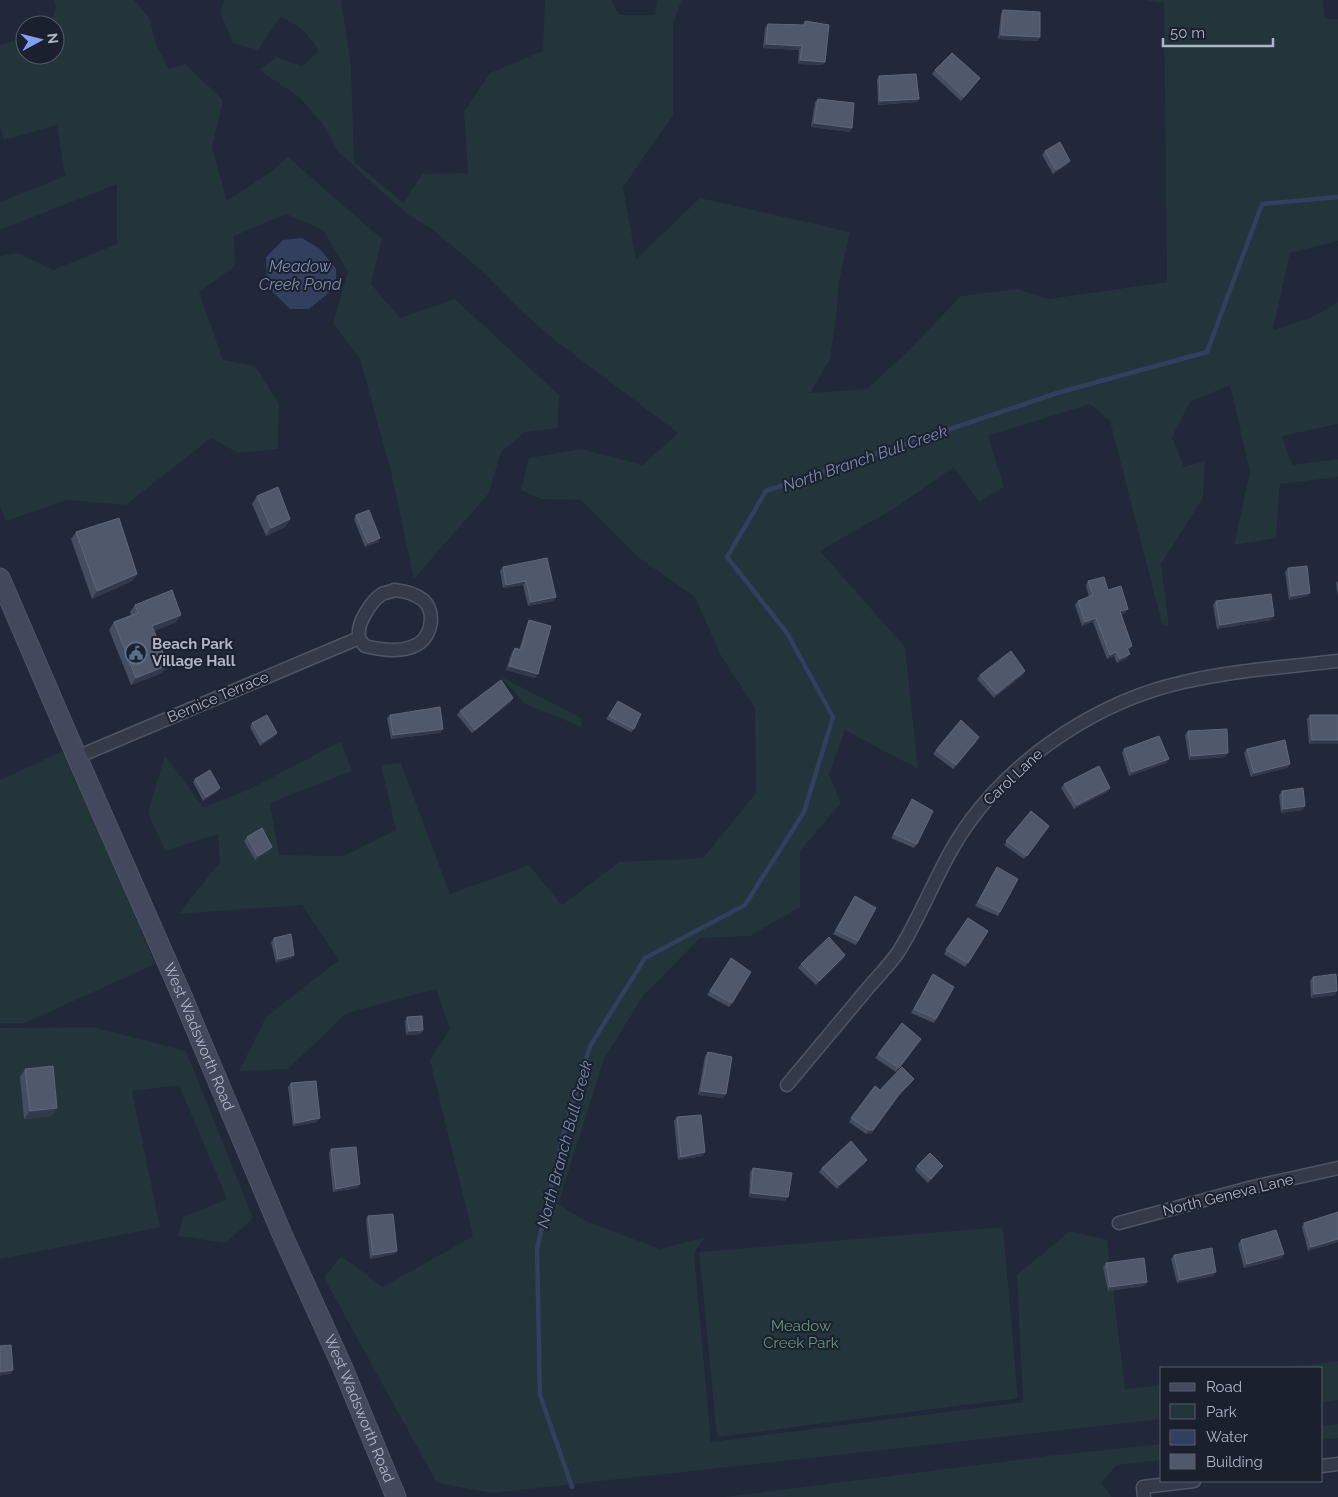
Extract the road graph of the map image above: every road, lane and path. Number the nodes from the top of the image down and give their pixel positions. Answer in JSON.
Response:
{"nodes":[{"id":1,"x":0,"y":578,"type":"edge"},
{"id":2,"x":359,"y":638,"type":"junction"},
{"id":3,"x":1338,"y":661,"type":"edge"},
{"id":4,"x":77,"y":757,"type":"junction"},
{"id":5,"x":787,"y":1085,"type":"dead end"},
{"id":6,"x":1338,"y":1168,"type":"edge"},
{"id":7,"x":1120,"y":1223,"type":"dead end"},
{"id":8,"x":1338,"y":1464,"type":"edge"},
{"id":9,"x":1323,"y":1466,"type":"edge"},
{"id":10,"x":1189,"y":1482,"type":"edge"},
{"id":11,"x":1143,"y":1492,"type":"edge"},
{"id":12,"x":396,"y":1497,"type":"edge"}],
"edges":[{"from":1,"to":4,"type":"main road","name":"West Wadsworth Road"},
{"from":2,"to":2,"type":"street"},
{"from":2,"to":4,"type":"street","name":"Bernice Terrace"},
{"from":3,"to":5,"type":"street","name":"Carol Lane"},
{"from":4,"to":12,"type":"main road","name":"West Wadsworth Road"},
{"from":6,"to":7,"type":"street","name":"North Geneva Lane"},
{"from":8,"to":9,"type":"street"},
{"from":10,"to":11,"type":"street"}]}
